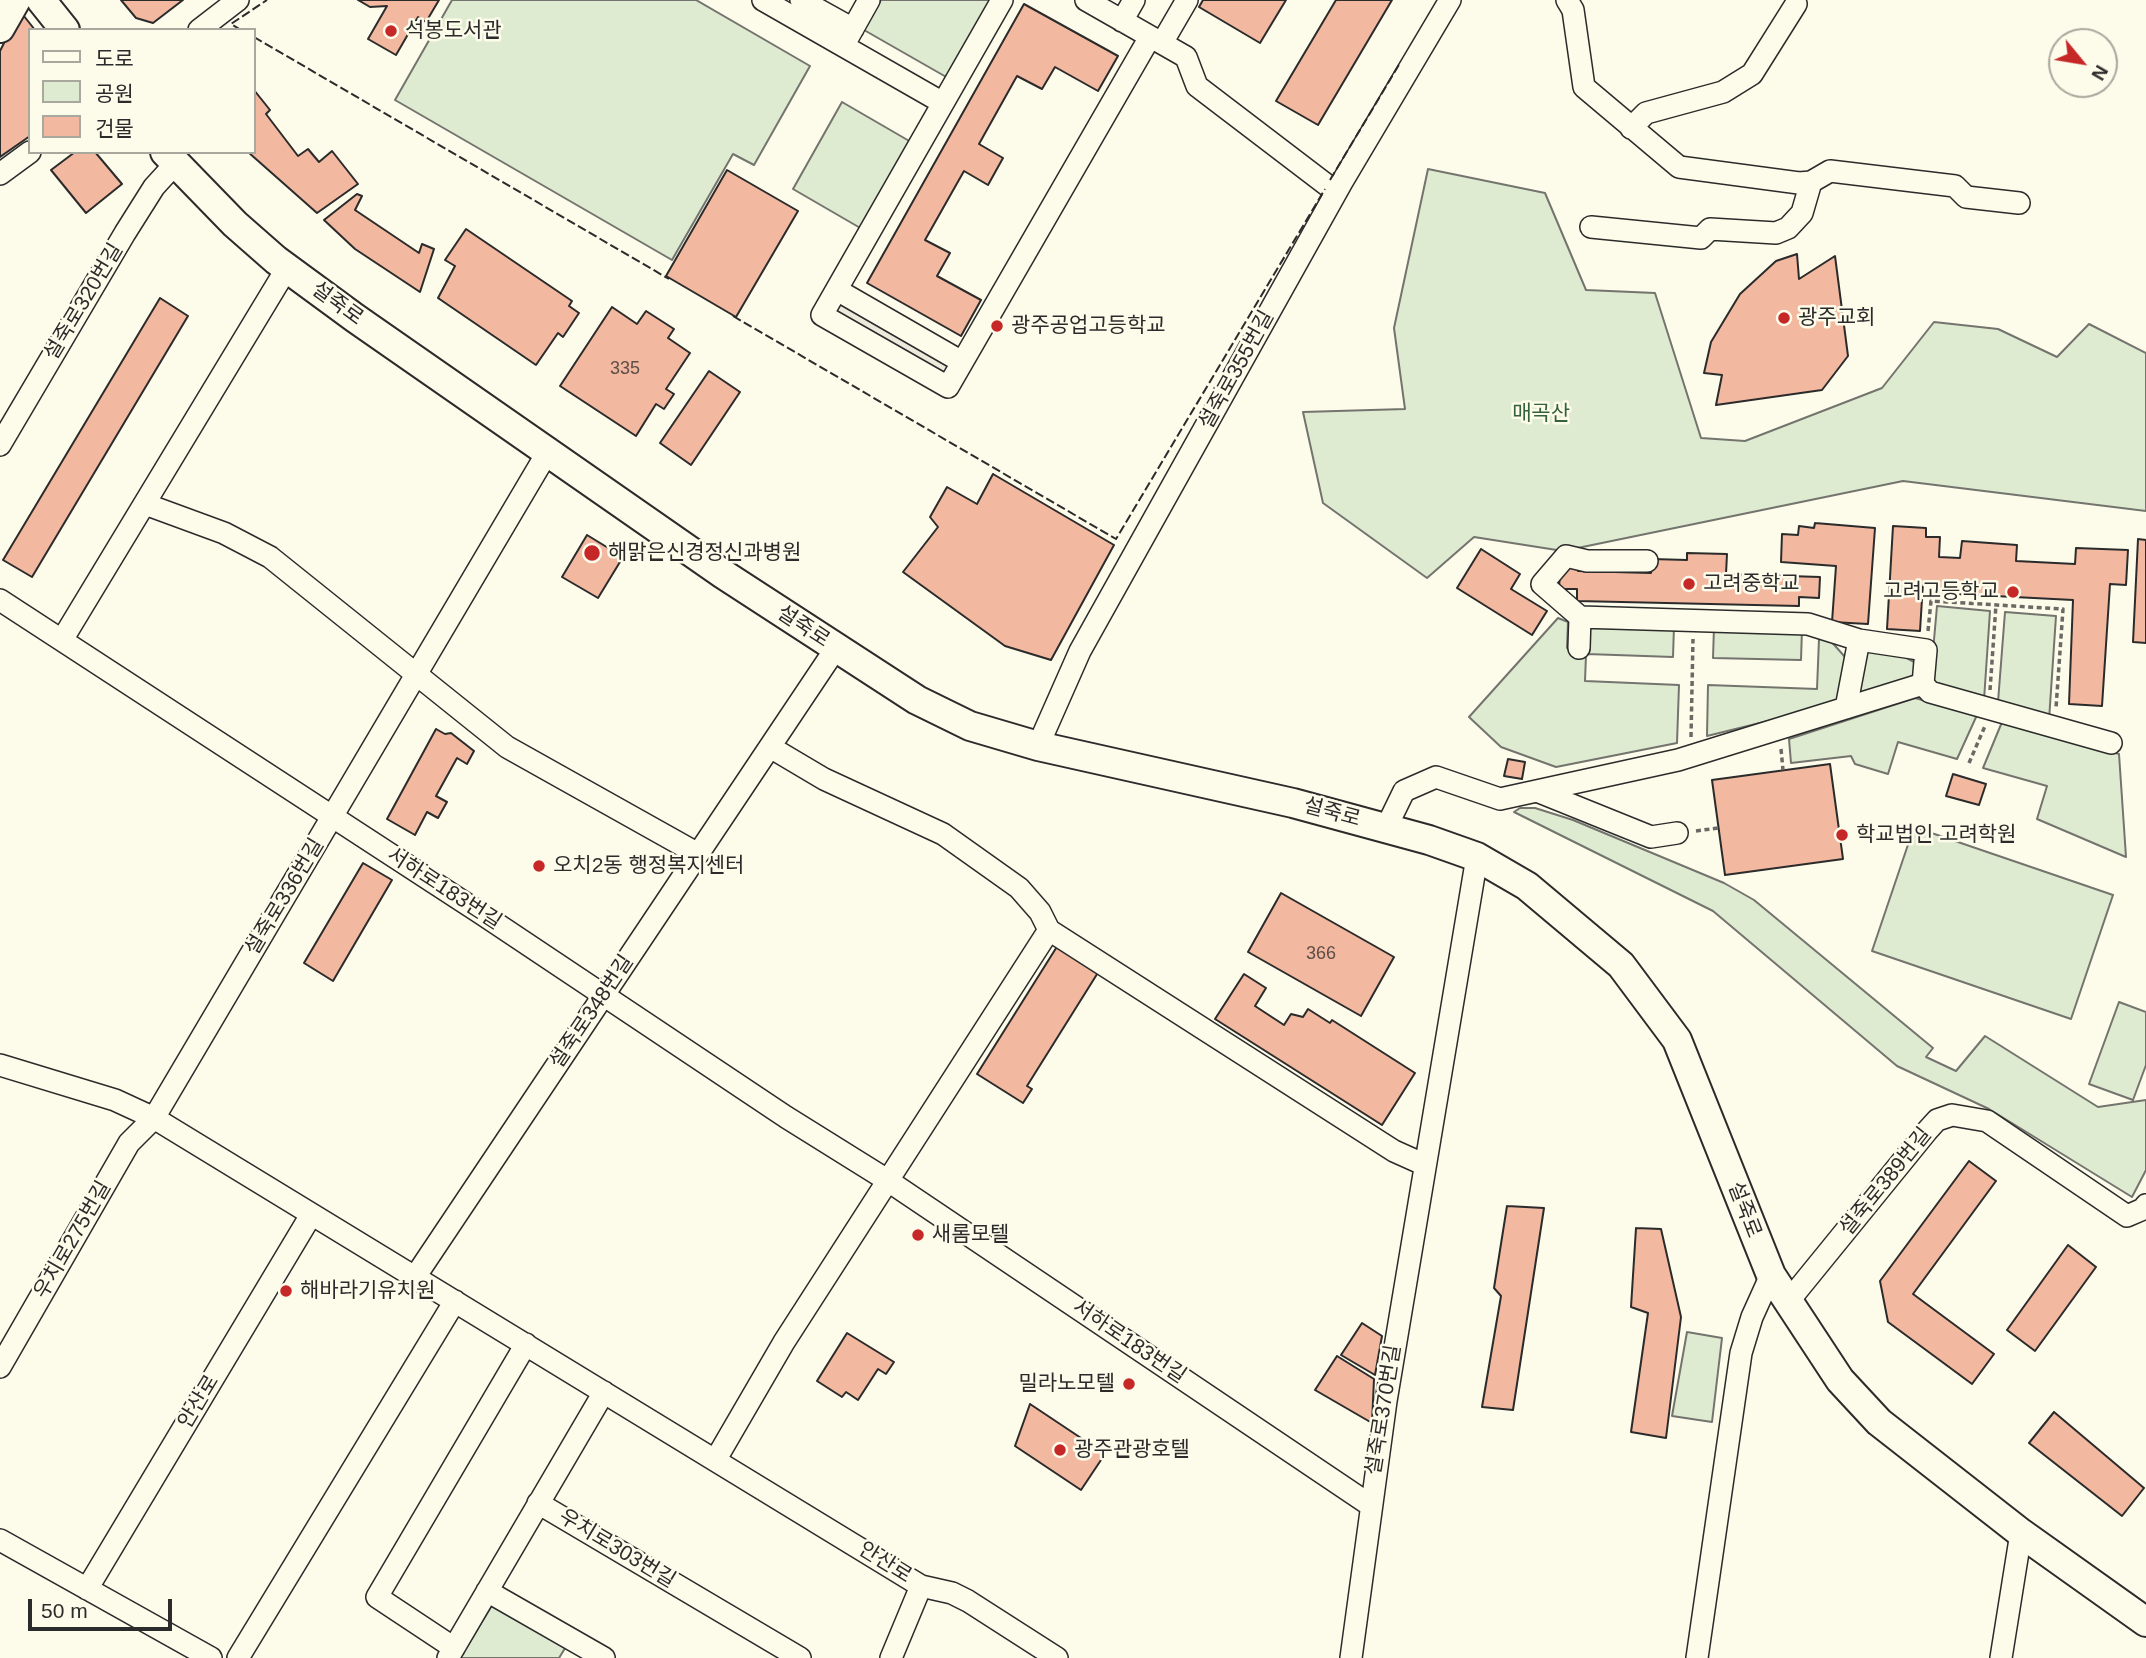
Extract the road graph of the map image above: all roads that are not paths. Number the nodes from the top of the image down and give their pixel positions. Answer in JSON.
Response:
{"nodes":[{"id":1,"x":16,"y":0,"type":"edge"},
{"id":2,"x":41,"y":0,"type":"edge"},
{"id":3,"x":238,"y":0,"type":"edge"},
{"id":4,"x":764,"y":0,"type":"edge"},
{"id":5,"x":801,"y":0,"type":"edge"},
{"id":6,"x":869,"y":0,"type":"edge"},
{"id":7,"x":1002,"y":0,"type":"edge"},
{"id":8,"x":1086,"y":0,"type":"edge"},
{"id":9,"x":1134,"y":0,"type":"edge"},
{"id":10,"x":1187,"y":0,"type":"edge"},
{"id":11,"x":1450,"y":0,"type":"edge"},
{"id":12,"x":1567,"y":0,"type":"edge"},
{"id":13,"x":1796,"y":5,"type":"dead end"},
{"id":14,"x":1122,"y":21,"type":"junction"},
{"id":15,"x":0,"y":28,"type":"edge"},
{"id":16,"x":63,"y":28,"type":"edge"},
{"id":17,"x":202,"y":28,"type":"edge"},
{"id":18,"x":848,"y":38,"type":"junction"},
{"id":19,"x":1156,"y":40,"type":"junction"},
{"id":20,"x":943,"y":103,"type":"junction"},
{"id":21,"x":1631,"y":128,"type":"junction"},
{"id":22,"x":28,"y":153,"type":"edge"},
{"id":23,"x":170,"y":158,"type":"edge"},
{"id":24,"x":0,"y":174,"type":"edge"},
{"id":25,"x":1811,"y":182,"type":"junction"},
{"id":26,"x":1336,"y":192,"type":"junction"},
{"id":27,"x":2019,"y":203,"type":"dead end"},
{"id":28,"x":1591,"y":227,"type":"dead end"},
{"id":29,"x":287,"y":268,"type":"junction"},
{"id":30,"x":837,"y":290,"type":"junction"},
{"id":31,"x":962,"y":362,"type":"junction"},
{"id":32,"x":1,"y":440,"type":"edge"},
{"id":33,"x":547,"y":453,"type":"junction"},
{"id":34,"x":145,"y":504,"type":"junction"},
{"id":35,"x":1647,"y":561,"type":"dead end"},
{"id":36,"x":0,"y":600,"type":"edge"},
{"id":37,"x":1580,"y":617,"type":"junction"},
{"id":38,"x":62,"y":640,"type":"junction"},
{"id":39,"x":1858,"y":640,"type":"junction"},
{"id":40,"x":836,"y":648,"type":"junction"},
{"id":41,"x":1579,"y":648,"type":"dead end"},
{"id":42,"x":416,"y":675,"type":"junction"},
{"id":43,"x":1923,"y":684,"type":"junction"},
{"id":44,"x":1846,"y":708,"type":"junction"},
{"id":45,"x":2110,"y":743,"type":"dead end"},
{"id":46,"x":1038,"y":746,"type":"junction"},
{"id":47,"x":770,"y":747,"type":"junction"},
{"id":48,"x":1537,"y":791,"type":"junction"},
{"id":49,"x":332,"y":816,"type":"junction"},
{"id":50,"x":1386,"y":828,"type":"junction"},
{"id":51,"x":1677,"y":833,"type":"dead end"},
{"id":52,"x":698,"y":854,"type":"junction"},
{"id":53,"x":1477,"y":857,"type":"junction"},
{"id":54,"x":1049,"y":930,"type":"junction"},
{"id":55,"x":603,"y":996,"type":"junction"},
{"id":56,"x":0,"y":1065,"type":"edge"},
{"id":57,"x":154,"y":1118,"type":"junction"},
{"id":58,"x":1423,"y":1164,"type":"junction"},
{"id":59,"x":887,"y":1180,"type":"junction"},
{"id":60,"x":2146,"y":1205,"type":"edge"},
{"id":61,"x":311,"y":1216,"type":"junction"},
{"id":62,"x":1771,"y":1275,"type":"junction"},
{"id":63,"x":415,"y":1277,"type":"junction"},
{"id":64,"x":455,"y":1301,"type":"junction"},
{"id":65,"x":1787,"y":1303,"type":"junction"},
{"id":66,"x":526,"y":1344,"type":"junction"},
{"id":67,"x":0,"y":1367,"type":"edge"},
{"id":68,"x":604,"y":1392,"type":"junction"},
{"id":69,"x":716,"y":1459,"type":"junction"},
{"id":70,"x":538,"y":1503,"type":"junction"},
{"id":71,"x":1370,"y":1505,"type":"junction"},
{"id":72,"x":2021,"y":1533,"type":"junction"},
{"id":73,"x":0,"y":1540,"type":"edge"},
{"id":74,"x":921,"y":1586,"type":"junction"},
{"id":75,"x":87,"y":1589,"type":"junction"},
{"id":76,"x":487,"y":1591,"type":"junction"},
{"id":77,"x":2146,"y":1622,"type":"edge"},
{"id":78,"x":451,"y":1653,"type":"edge"},
{"id":79,"x":211,"y":1658,"type":"edge"},
{"id":80,"x":238,"y":1658,"type":"edge"},
{"id":81,"x":604,"y":1658,"type":"edge"},
{"id":82,"x":800,"y":1658,"type":"edge"},
{"id":83,"x":891,"y":1658,"type":"edge"},
{"id":84,"x":1057,"y":1658,"type":"edge"},
{"id":85,"x":1350,"y":1658,"type":"edge"},
{"id":86,"x":1697,"y":1658,"type":"edge"},
{"id":87,"x":2001,"y":1658,"type":"edge"}],
"edges":[{"from":1,"to":15,"type":"main road"},
{"from":2,"to":16,"type":"main road"},
{"from":3,"to":17,"type":"street"},
{"from":4,"to":18,"type":"street"},
{"from":5,"to":18,"type":"street"},
{"from":6,"to":18,"type":"street"},
{"from":7,"to":20,"type":"street"},
{"from":8,"to":14,"type":"street"},
{"from":9,"to":14,"type":"street"},
{"from":10,"to":19,"type":"street"},
{"from":11,"to":26,"type":"street","name":"설죽로355번길"},
{"from":12,"to":21,"type":"street"},
{"from":13,"to":21,"type":"street"},
{"from":14,"to":19,"type":"street"},
{"from":18,"to":20,"type":"street"},
{"from":19,"to":26,"type":"street"},
{"from":19,"to":31,"type":"street"},
{"from":20,"to":30,"type":"street"},
{"from":21,"to":25,"type":"street"},
{"from":22,"to":24,"type":"street"},
{"from":23,"to":29,"type":"main road","name":"설죽로"},
{"from":23,"to":32,"type":"street","name":"설죽로320번길"},
{"from":25,"to":27,"type":"street"},
{"from":25,"to":28,"type":"street"},
{"from":26,"to":46,"type":"street","name":"설죽로355번길"},
{"from":29,"to":33,"type":"main road","name":"설죽로"},
{"from":29,"to":34,"type":"street"},
{"from":30,"to":31,"type":"street"},
{"from":30,"to":31,"type":"street"},
{"from":33,"to":40,"type":"main road","name":"설죽로"},
{"from":33,"to":42,"type":"street","name":"설죽로336번길"},
{"from":34,"to":38,"type":"street"},
{"from":34,"to":42,"type":"street"},
{"from":35,"to":37,"type":"street"},
{"from":36,"to":38,"type":"street","name":"서하로183번길"},
{"from":37,"to":39,"type":"street"},
{"from":37,"to":41,"type":"street"},
{"from":38,"to":49,"type":"street","name":"서하로183번길"},
{"from":39,"to":43,"type":"street"},
{"from":39,"to":44,"type":"street"},
{"from":40,"to":46,"type":"main road","name":"설죽로"},
{"from":40,"to":47,"type":"street","name":"설죽로348번길"},
{"from":42,"to":49,"type":"street","name":"설죽로336번길"},
{"from":42,"to":52,"type":"street"},
{"from":43,"to":44,"type":"street"},
{"from":43,"to":45,"type":"street"},
{"from":44,"to":48,"type":"street"},
{"from":46,"to":50,"type":"main road","name":"설죽로"},
{"from":47,"to":52,"type":"street","name":"설죽로348번길"},
{"from":47,"to":54,"type":"street"},
{"from":48,"to":50,"type":"street"},
{"from":48,"to":51,"type":"street"},
{"from":49,"to":55,"type":"street","name":"서하로183번길"},
{"from":49,"to":57,"type":"street","name":"설죽로336번길"},
{"from":50,"to":53,"type":"main road","name":"설죽로"},
{"from":52,"to":55,"type":"street","name":"설죽로348번길"},
{"from":53,"to":58,"type":"street","name":"설죽로370번길"},
{"from":53,"to":62,"type":"main road","name":"설죽로"},
{"from":54,"to":58,"type":"street"},
{"from":54,"to":59,"type":"street"},
{"from":55,"to":59,"type":"street","name":"서하로183번길"},
{"from":55,"to":63,"type":"street","name":"설죽로348번길"},
{"from":56,"to":57,"type":"street","name":"안산로"},
{"from":57,"to":61,"type":"street","name":"안산로"},
{"from":57,"to":67,"type":"street","name":"우치로275번길"},
{"from":58,"to":71,"type":"street","name":"설죽로370번길"},
{"from":59,"to":69,"type":"street"},
{"from":59,"to":71,"type":"street","name":"서하로183번길"},
{"from":60,"to":65,"type":"street","name":"설죽로389번길"},
{"from":61,"to":63,"type":"street","name":"안산로"},
{"from":61,"to":75,"type":"street","name":"안산로"},
{"from":62,"to":65,"type":"main road","name":"설죽로"},
{"from":62,"to":86,"type":"street"},
{"from":63,"to":64,"type":"street","name":"안산로"},
{"from":64,"to":66,"type":"street","name":"안산로"},
{"from":64,"to":80,"type":"street"},
{"from":65,"to":72,"type":"main road","name":"설죽로"},
{"from":66,"to":68,"type":"street","name":"안산로"},
{"from":66,"to":78,"type":"street"},
{"from":68,"to":69,"type":"street","name":"안산로"},
{"from":68,"to":70,"type":"street","name":"우치로303번길"},
{"from":69,"to":74,"type":"street","name":"안산로"},
{"from":70,"to":76,"type":"street","name":"우치로303번길"},
{"from":70,"to":82,"type":"street","name":"우치로303번길"},
{"from":71,"to":85,"type":"street","name":"설죽로370번길"},
{"from":72,"to":77,"type":"main road","name":"설죽로"},
{"from":72,"to":87,"type":"street"},
{"from":73,"to":75,"type":"street"},
{"from":74,"to":83,"type":"street"},
{"from":74,"to":84,"type":"street","name":"안산로"},
{"from":75,"to":79,"type":"street"},
{"from":76,"to":78,"type":"street","name":"우치로303번길"},
{"from":76,"to":81,"type":"street"}]}
